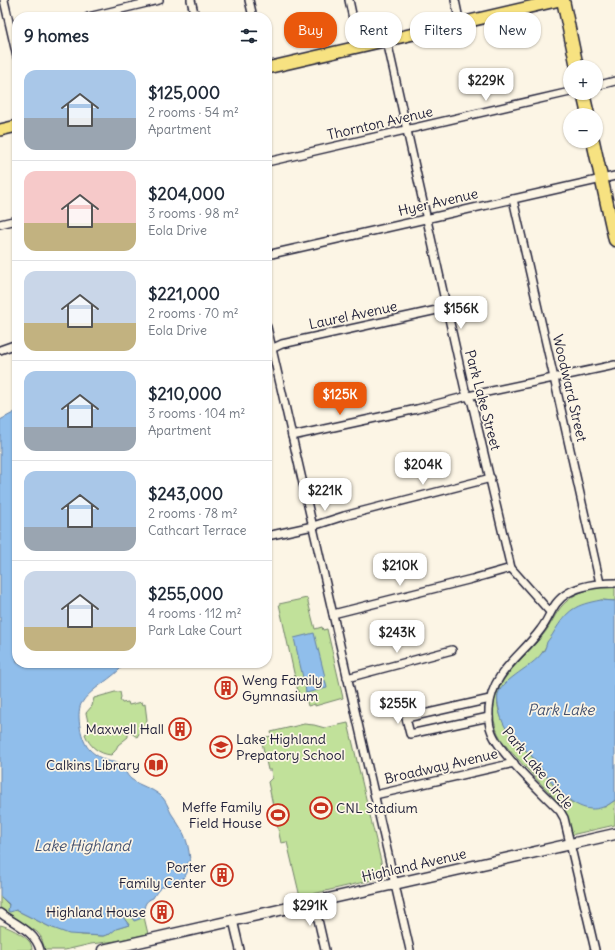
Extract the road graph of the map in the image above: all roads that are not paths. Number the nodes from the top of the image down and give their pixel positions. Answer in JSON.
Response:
{"nodes":[{"id":1,"x":4,"y":0,"type":"edge"},
{"id":2,"x":159,"y":0,"type":"edge"},
{"id":3,"x":191,"y":0,"type":"edge"},
{"id":4,"x":249,"y":0,"type":"edge"},
{"id":5,"x":349,"y":0,"type":"edge"},
{"id":6,"x":455,"y":0,"type":"edge"},
{"id":7,"x":560,"y":0,"type":"edge"},
{"id":8,"x":563,"y":0,"type":"edge"},
{"id":9,"x":109,"y":12,"type":"edge"},
{"id":10,"x":194,"y":12,"type":"edge"},
{"id":11,"x":252,"y":12,"type":"edge"},
{"id":12,"x":352,"y":12,"type":"edge"},
{"id":13,"x":458,"y":12,"type":"edge"},
{"id":14,"x":476,"y":20,"type":"edge"},
{"id":15,"x":12,"y":28,"type":"edge"},
{"id":16,"x":355,"y":48,"type":"edge"},
{"id":17,"x":388,"y":48,"type":"edge"},
{"id":18,"x":576,"y":60,"type":"edge"},
{"id":19,"x":272,"y":67,"type":"edge"},
{"id":20,"x":615,"y":81,"type":"edge"},
{"id":21,"x":603,"y":84,"type":"edge"},
{"id":22,"x":563,"y":94,"type":"edge"},
{"id":23,"x":12,"y":127,"type":"edge"},
{"id":24,"x":0,"y":130,"type":"edge"},
{"id":25,"x":406,"y":130,"type":"junction"},
{"id":26,"x":595,"y":148,"type":"edge"},
{"id":27,"x":272,"y":161,"type":"edge"},
{"id":28,"x":615,"y":176,"type":"edge"},
{"id":29,"x":602,"y":179,"type":"junction"},
{"id":30,"x":513,"y":199,"type":"junction"},
{"id":31,"x":426,"y":218,"type":"junction"},
{"id":32,"x":12,"y":221,"type":"edge"},
{"id":33,"x":0,"y":224,"type":"edge"},
{"id":34,"x":615,"y":240,"type":"edge"},
{"id":35,"x":272,"y":254,"type":"edge"},
{"id":36,"x":446,"y":308,"type":"junction"},
{"id":37,"x":12,"y":346,"type":"edge"},
{"id":38,"x":272,"y":348,"type":"edge"},
{"id":39,"x":0,"y":350,"type":"edge"},
{"id":40,"x":272,"y":360,"type":"edge"},
{"id":41,"x":615,"y":365,"type":"edge"},
{"id":42,"x":554,"y":378,"type":"junction"},
{"id":43,"x":468,"y":396,"type":"junction"},
{"id":44,"x":292,"y":436,"type":"junction"},
{"id":45,"x":490,"y":478,"type":"junction"},
{"id":46,"x":313,"y":526,"type":"junction"},
{"id":47,"x":272,"y":535,"type":"edge"},
{"id":48,"x":511,"y":568,"type":"junction"},
{"id":49,"x":600,"y":583,"type":"junction"},
{"id":50,"x":615,"y":583,"type":"edge"},
{"id":51,"x":550,"y":612,"type":"junction"},
{"id":52,"x":333,"y":614,"type":"junction"},
{"id":53,"x":452,"y":650,"type":"dead end"},
{"id":54,"x":347,"y":678,"type":"junction"},
{"id":55,"x":490,"y":699,"type":"junction"},
{"id":56,"x":488,"y":717,"type":"junction"},
{"id":57,"x":514,"y":763,"type":"junction"},
{"id":58,"x":375,"y":795,"type":"junction"},
{"id":59,"x":615,"y":834,"type":"edge"},
{"id":60,"x":570,"y":844,"type":"junction"},
{"id":61,"x":395,"y":884,"type":"junction"},
{"id":62,"x":314,"y":902,"type":"junction"},
{"id":63,"x":0,"y":913,"type":"edge"},
{"id":64,"x":233,"y":920,"type":"junction"},
{"id":65,"x":40,"y":950,"type":"edge"},
{"id":66,"x":103,"y":950,"type":"edge"},
{"id":67,"x":240,"y":950,"type":"edge"},
{"id":68,"x":325,"y":950,"type":"edge"},
{"id":69,"x":410,"y":950,"type":"edge"},
{"id":70,"x":595,"y":950,"type":"edge"}],
"edges":[{"from":1,"to":15,"type":"street"},
{"from":2,"to":9,"type":"street"},
{"from":3,"to":10,"type":"street"},
{"from":4,"to":11,"type":"street"},
{"from":5,"to":12,"type":"street"},
{"from":6,"to":13,"type":"street"},
{"from":7,"to":14,"type":"main road"},
{"from":8,"to":18,"type":"highway"},
{"from":16,"to":19,"type":"main road"},
{"from":17,"to":25,"type":"street","name":"Park Lake Street"},
{"from":20,"to":21,"type":"street"},
{"from":22,"to":25,"type":"street","name":"Thornton Avenue"},
{"from":23,"to":24,"type":"main road"},
{"from":25,"to":27,"type":"street","name":"Thornton Avenue"},
{"from":25,"to":31,"type":"street","name":"Park Lake Street"},
{"from":26,"to":29,"type":"highway"},
{"from":28,"to":29,"type":"street","name":"Hyer Avenue"},
{"from":29,"to":30,"type":"street","name":"Hyer Avenue"},
{"from":29,"to":34,"type":"highway"},
{"from":30,"to":31,"type":"street","name":"Hyer Avenue"},
{"from":30,"to":42,"type":"street","name":"Woodward Street"},
{"from":31,"to":35,"type":"street","name":"Hyer Avenue"},
{"from":31,"to":36,"type":"street","name":"Park Lake Street"},
{"from":32,"to":33,"type":"street"},
{"from":36,"to":38,"type":"street","name":"Laurel Avenue"},
{"from":36,"to":43,"type":"street","name":"Park Lake Street"},
{"from":37,"to":39,"type":"street"},
{"from":40,"to":44,"type":"street"},
{"from":41,"to":42,"type":"street"},
{"from":42,"to":43,"type":"street"},
{"from":42,"to":49,"type":"street","name":"Woodward Street"},
{"from":43,"to":44,"type":"street"},
{"from":43,"to":45,"type":"street","name":"Park Lake Street"},
{"from":44,"to":46,"type":"street"},
{"from":45,"to":46,"type":"street"},
{"from":45,"to":48,"type":"street","name":"Park Lake Street"},
{"from":46,"to":47,"type":"street"},
{"from":46,"to":52,"type":"street"},
{"from":48,"to":51,"type":"street","name":"Park Lake Street"},
{"from":48,"to":52,"type":"street"},
{"from":49,"to":50,"type":"street","name":"Park Lake Circle"},
{"from":49,"to":51,"type":"street","name":"Park Lake Circle"},
{"from":51,"to":55,"type":"street","name":"Park Lake Circle"},
{"from":52,"to":54,"type":"street"},
{"from":53,"to":54,"type":"street"},
{"from":54,"to":58,"type":"street"},
{"from":55,"to":56,"type":"street","name":"Park Lake Circle"},
{"from":55,"to":56,"type":"street"},
{"from":56,"to":57,"type":"street","name":"Park Lake Circle"},
{"from":57,"to":58,"type":"street","name":"Broadway Avenue"},
{"from":57,"to":60,"type":"street","name":"Park Lake Circle"},
{"from":58,"to":61,"type":"street"},
{"from":59,"to":60,"type":"street","name":"Highland Avenue"},
{"from":60,"to":61,"type":"street","name":"Highland Avenue"},
{"from":60,"to":70,"type":"street"},
{"from":61,"to":62,"type":"street","name":"Highland Avenue"},
{"from":61,"to":69,"type":"street"},
{"from":62,"to":64,"type":"street","name":"Highland Avenue"},
{"from":62,"to":68,"type":"street"},
{"from":63,"to":65,"type":"street"},
{"from":64,"to":66,"type":"street","name":"Highland Avenue"},
{"from":64,"to":67,"type":"street"}]}
